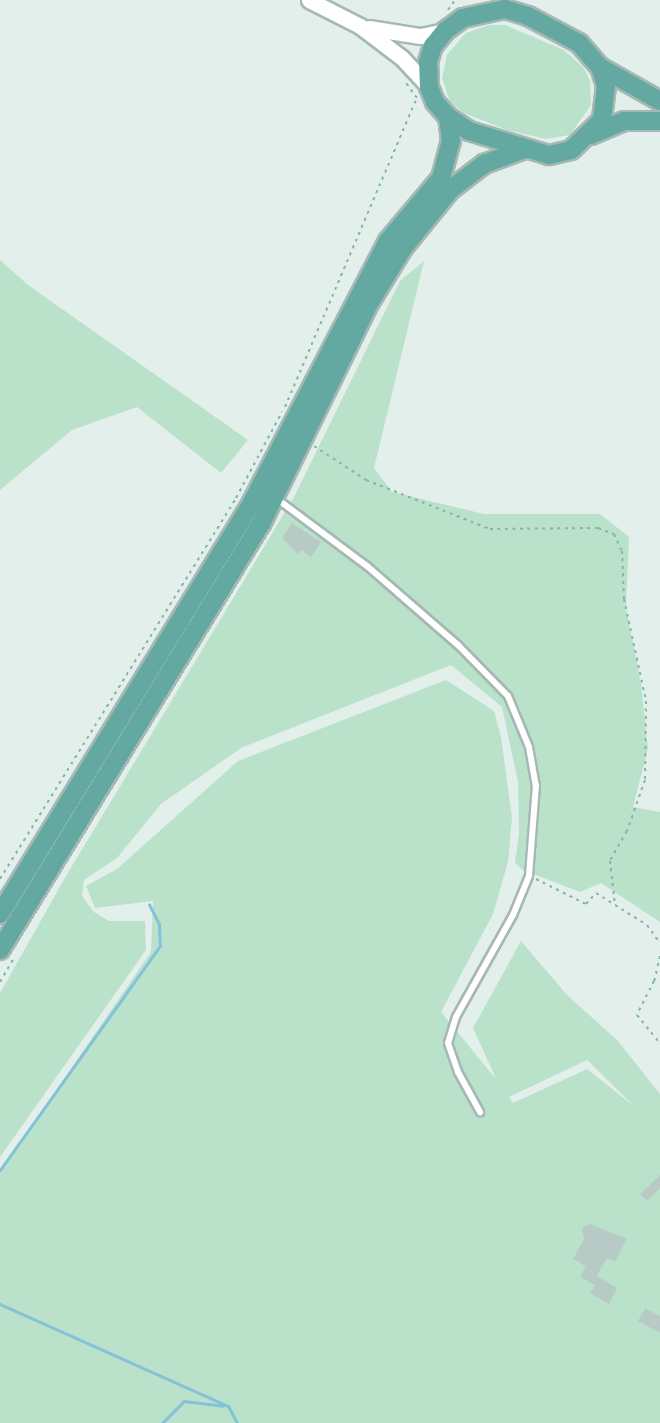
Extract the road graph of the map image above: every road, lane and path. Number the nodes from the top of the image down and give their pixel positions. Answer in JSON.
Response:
{"nodes":[{"id":1,"x":309,"y":0,"type":"edge"},
{"id":2,"x":455,"y":0,"type":"edge"},
{"id":3,"x":479,"y":0,"type":"edge"},
{"id":4,"x":526,"y":8,"type":"edge"},
{"id":5,"x":451,"y":21,"type":"junction"},
{"id":6,"x":360,"y":26,"type":"junction"},
{"id":7,"x":600,"y":68,"type":"junction"},
{"id":8,"x":405,"y":82,"type":"dead end"},
{"id":9,"x":429,"y":87,"type":"junction"},
{"id":10,"x":660,"y":101,"type":"edge"},
{"id":11,"x":448,"y":117,"type":"junction"},
{"id":12,"x":660,"y":121,"type":"edge"},
{"id":13,"x":589,"y":135,"type":"junction"},
{"id":14,"x":525,"y":149,"type":"junction"},
{"id":15,"x":304,"y":439,"type":"junction"},
{"id":16,"x":267,"y":493,"type":"junction"},
{"id":17,"x":529,"y":876,"type":"junction"},
{"id":18,"x":0,"y":879,"type":"edge"},
{"id":19,"x":615,"y":904,"type":"junction"},
{"id":20,"x":0,"y":914,"type":"edge"},
{"id":21,"x":660,"y":943,"type":"edge"},
{"id":22,"x":0,"y":950,"type":"edge"},
{"id":23,"x":660,"y":956,"type":"edge"},
{"id":24,"x":660,"y":1043,"type":"edge"},
{"id":25,"x":480,"y":1112,"type":"dead end"}],
"edges":[{"from":1,"to":6,"type":"street"},
{"from":2,"to":5,"type":"path"},
{"from":3,"to":5,"type":"main road"},
{"from":4,"to":5,"type":"main road"},
{"from":4,"to":7,"type":"main road"},
{"from":5,"to":6,"type":"street"},
{"from":5,"to":9,"type":"main road"},
{"from":6,"to":9,"type":"street"},
{"from":7,"to":10,"type":"main road"},
{"from":7,"to":13,"type":"main road"},
{"from":8,"to":18,"type":"path"},
{"from":9,"to":11,"type":"main road"},
{"from":11,"to":14,"type":"main road"},
{"from":11,"to":16,"type":"main road"},
{"from":12,"to":13,"type":"main road"},
{"from":13,"to":14,"type":"main road"},
{"from":14,"to":15,"type":"main road"},
{"from":15,"to":16,"type":"main road"},
{"from":15,"to":19,"type":"path"},
{"from":16,"to":17,"type":"lane"},
{"from":16,"to":20,"type":"main road"},
{"from":16,"to":22,"type":"main road"},
{"from":17,"to":19,"type":"path"},
{"from":17,"to":25,"type":"lane"},
{"from":19,"to":21,"type":"path"},
{"from":23,"to":24,"type":"path"}]}
